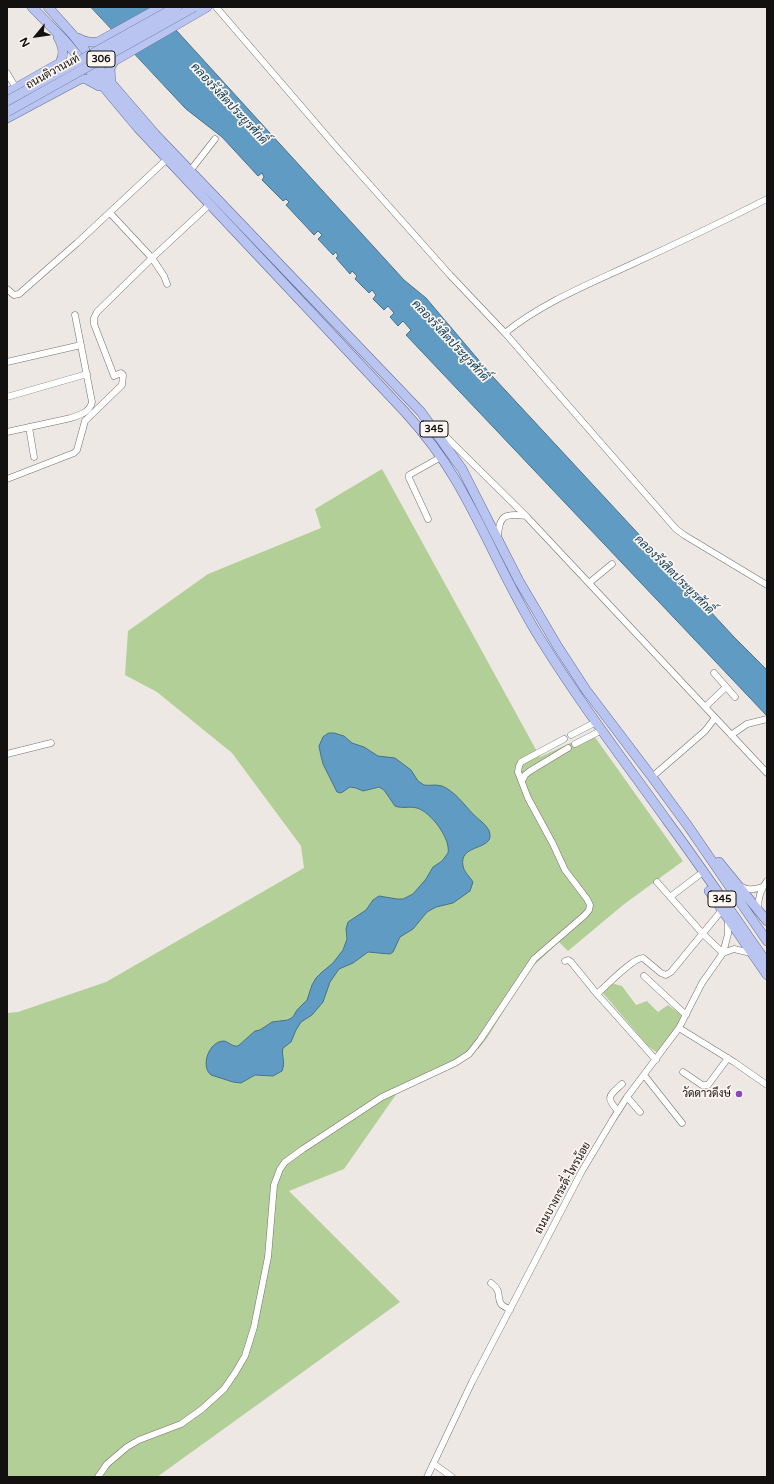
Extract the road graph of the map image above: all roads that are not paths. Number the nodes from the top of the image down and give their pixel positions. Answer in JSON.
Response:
{"nodes":[{"id":1,"x":32,"y":7,"type":"edge"},
{"id":2,"x":45,"y":7,"type":"edge"},
{"id":3,"x":48,"y":7,"type":"edge"},
{"id":4,"x":162,"y":7,"type":"edge"},
{"id":5,"x":176,"y":7,"type":"edge"},
{"id":6,"x":207,"y":7,"type":"edge"},
{"id":7,"x":216,"y":7,"type":"edge"},
{"id":8,"x":195,"y":10,"type":"edge"},
{"id":9,"x":60,"y":20,"type":"junction"},
{"id":10,"x":53,"y":28,"type":"junction"},
{"id":11,"x":73,"y":35,"type":"junction"},
{"id":12,"x":7,"y":73,"type":"edge"},
{"id":13,"x":29,"y":81,"type":"junction"},
{"id":14,"x":108,"y":87,"type":"junction"},
{"id":15,"x":16,"y":88,"type":"junction"},
{"id":16,"x":7,"y":93,"type":"edge"},
{"id":17,"x":41,"y":99,"type":"junction"},
{"id":18,"x":7,"y":101,"type":"edge"},
{"id":19,"x":7,"y":112,"type":"edge"},
{"id":20,"x":7,"y":118,"type":"edge"},
{"id":21,"x":215,"y":139,"type":"dead end"},
{"id":22,"x":166,"y":160,"type":"junction"},
{"id":23,"x":190,"y":171,"type":"junction"},
{"id":24,"x":767,"y":198,"type":"edge"},
{"id":25,"x":209,"y":204,"type":"junction"},
{"id":26,"x":110,"y":212,"type":"junction"},
{"id":27,"x":152,"y":258,"type":"junction"},
{"id":28,"x":167,"y":284,"type":"dead end"},
{"id":29,"x":7,"y":289,"type":"edge"},
{"id":30,"x":75,"y":316,"type":"dead end"},
{"id":31,"x":505,"y":333,"type":"junction"},
{"id":32,"x":81,"y":345,"type":"junction"},
{"id":33,"x":7,"y":362,"type":"edge"},
{"id":34,"x":87,"y":374,"type":"junction"},
{"id":35,"x":7,"y":397,"type":"edge"},
{"id":36,"x":421,"y":412,"type":"junction"},
{"id":37,"x":29,"y":427,"type":"junction"},
{"id":38,"x":7,"y":432,"type":"edge"},
{"id":39,"x":34,"y":457,"type":"dead end"},
{"id":40,"x":441,"y":457,"type":"junction"},
{"id":41,"x":7,"y":479,"type":"edge"},
{"id":42,"x":526,"y":516,"type":"junction"},
{"id":43,"x":428,"y":519,"type":"dead end"},
{"id":44,"x":498,"y":539,"type":"junction"},
{"id":45,"x":612,"y":564,"type":"dead end"},
{"id":46,"x":589,"y":583,"type":"junction"},
{"id":47,"x":767,"y":585,"type":"edge"},
{"id":48,"x":714,"y":673,"type":"dead end"},
{"id":49,"x":726,"y":687,"type":"junction"},
{"id":50,"x":735,"y":697,"type":"dead end"},
{"id":51,"x":705,"y":707,"type":"junction"},
{"id":52,"x":715,"y":718,"type":"junction"},
{"id":53,"x":767,"y":720,"type":"edge"},
{"id":54,"x":596,"y":722,"type":"junction"},
{"id":55,"x":602,"y":730,"type":"junction"},
{"id":56,"x":731,"y":735,"type":"junction"},
{"id":57,"x":571,"y":736,"type":"dead end"},
{"id":58,"x":564,"y":739,"type":"dead end"},
{"id":59,"x":51,"y":743,"type":"dead end"},
{"id":60,"x":575,"y":744,"type":"dead end"},
{"id":61,"x":568,"y":748,"type":"dead end"},
{"id":62,"x":7,"y":754,"type":"edge"},
{"id":63,"x":767,"y":773,"type":"edge"},
{"id":64,"x":652,"y":777,"type":"junction"},
{"id":65,"x":522,"y":781,"type":"junction"},
{"id":66,"x":688,"y":826,"type":"junction"},
{"id":67,"x":677,"y":835,"type":"junction"},
{"id":68,"x":699,"y":875,"type":"junction"},
{"id":69,"x":734,"y":880,"type":"junction"},
{"id":70,"x":767,"y":881,"type":"edge"},
{"id":71,"x":657,"y":882,"type":"dead end"},
{"id":72,"x":762,"y":887,"type":"junction"},
{"id":73,"x":670,"y":897,"type":"junction"},
{"id":74,"x":758,"y":909,"type":"junction"},
{"id":75,"x":722,"y":910,"type":"junction"},
{"id":76,"x":728,"y":919,"type":"junction"},
{"id":77,"x":767,"y":921,"type":"edge"},
{"id":78,"x":703,"y":934,"type":"junction"},
{"id":79,"x":767,"y":941,"type":"edge"},
{"id":80,"x":722,"y":953,"type":"junction"},
{"id":81,"x":751,"y":953,"type":"junction"},
{"id":82,"x":565,"y":961,"type":"dead end"},
{"id":83,"x":767,"y":963,"type":"edge"},
{"id":84,"x":644,"y":976,"type":"dead end"},
{"id":85,"x":767,"y":976,"type":"edge"},
{"id":86,"x":597,"y":994,"type":"junction"},
{"id":87,"x":686,"y":1015,"type":"junction"},
{"id":88,"x":678,"y":1028,"type":"junction"},
{"id":89,"x":728,"y":1058,"type":"junction"},
{"id":90,"x":656,"y":1060,"type":"junction"},
{"id":91,"x":683,"y":1072,"type":"dead end"},
{"id":92,"x":644,"y":1076,"type":"junction"},
{"id":93,"x":622,"y":1084,"type":"dead end"},
{"id":94,"x":767,"y":1085,"type":"edge"},
{"id":95,"x":627,"y":1097,"type":"junction"},
{"id":96,"x":618,"y":1111,"type":"junction"},
{"id":97,"x":640,"y":1112,"type":"dead end"},
{"id":98,"x":682,"y":1123,"type":"dead end"},
{"id":99,"x":491,"y":1283,"type":"dead end"},
{"id":100,"x":510,"y":1310,"type":"junction"},
{"id":101,"x":434,"y":1464,"type":"junction"},
{"id":102,"x":98,"y":1477,"type":"edge"},
{"id":103,"x":427,"y":1477,"type":"edge"},
{"id":104,"x":452,"y":1477,"type":"edge"}],
"edges":[{"from":1,"to":10,"type":"main road","number":"345"},
{"from":2,"to":9,"type":"main road"},
{"from":3,"to":9,"type":"main road","number":"345"},
{"from":4,"to":11,"type":"main road","name":"ถนนติวานนท์","number":"306"},
{"from":5,"to":8,"type":"main road","number":"306"},
{"from":5,"to":18,"type":"main road","name":"ถนนติวานนท์","number":"306","bridge":true},
{"from":6,"to":8,"type":"main road","name":"ถนนติวานนท์","number":"306"},
{"from":7,"to":31,"type":"street"},
{"from":8,"to":14,"type":"main road","name":"ถนนติวานนท์","number":"306"},
{"from":8,"to":19,"type":"main road","name":"ถนนติวานนท์","number":"306","bridge":true},
{"from":9,"to":11,"type":"main road","number":"345"},
{"from":10,"to":13,"type":"main road","name":"ถนนติวานนท์"},
{"from":10,"to":14,"type":"main road","number":"345"},
{"from":11,"to":14,"type":"main road","number":"345"},
{"from":12,"to":15,"type":"street"},
{"from":13,"to":15,"type":"main road","name":"ถนนติวานนท์"},
{"from":13,"to":17,"type":"main road"},
{"from":14,"to":17,"type":"main road","name":"ถนนติวานนท์","number":"306"},
{"from":14,"to":22,"type":"main road","number":"345"},
{"from":14,"to":23,"type":"main road","number":"345"},
{"from":15,"to":16,"type":"main road","name":"ถนนติวานนท์"},
{"from":17,"to":20,"type":"main road","name":"ถนนติวานนท์","number":"306"},
{"from":21,"to":23,"type":"street"},
{"from":22,"to":25,"type":"main road","number":"345"},
{"from":22,"to":26,"type":"street"},
{"from":23,"to":36,"type":"main road","number":"345"},
{"from":24,"to":31,"type":"street"},
{"from":25,"to":27,"type":"street"},
{"from":25,"to":40,"type":"main road","number":"345"},
{"from":26,"to":27,"type":"street"},
{"from":26,"to":29,"type":"street"},
{"from":27,"to":28,"type":"street"},
{"from":27,"to":41,"type":"street"},
{"from":30,"to":32,"type":"street"},
{"from":31,"to":47,"type":"street"},
{"from":32,"to":33,"type":"street"},
{"from":32,"to":34,"type":"street"},
{"from":34,"to":35,"type":"street"},
{"from":34,"to":37,"type":"street"},
{"from":36,"to":42,"type":"street"},
{"from":36,"to":44,"type":"main road","number":"345"},
{"from":37,"to":38,"type":"street"},
{"from":37,"to":39,"type":"street"},
{"from":40,"to":43,"type":"street"},
{"from":40,"to":54,"type":"main road","number":"345"},
{"from":42,"to":44,"type":"street"},
{"from":42,"to":46,"type":"street"},
{"from":44,"to":64,"type":"main road","number":"345"},
{"from":45,"to":46,"type":"street"},
{"from":46,"to":51,"type":"street"},
{"from":48,"to":49,"type":"street"},
{"from":49,"to":50,"type":"street"},
{"from":49,"to":51,"type":"street"},
{"from":51,"to":52,"type":"street"},
{"from":52,"to":56,"type":"street"},
{"from":52,"to":64,"type":"street"},
{"from":53,"to":56,"type":"street"},
{"from":54,"to":55,"type":"main road","number":"345"},
{"from":54,"to":57,"type":"street"},
{"from":55,"to":60,"type":"street"},
{"from":55,"to":67,"type":"main road","number":"345"},
{"from":56,"to":63,"type":"street"},
{"from":58,"to":65,"type":"street"},
{"from":59,"to":62,"type":"street"},
{"from":61,"to":65,"type":"street"},
{"from":64,"to":66,"type":"main road","number":"345"},
{"from":65,"to":102,"type":"street"},
{"from":66,"to":69,"type":"main road"},
{"from":66,"to":79,"type":"main road","number":"345"},
{"from":67,"to":68,"type":"main road"},
{"from":67,"to":83,"type":"main road","number":"345"},
{"from":68,"to":73,"type":"street"},
{"from":68,"to":75,"type":"main road"},
{"from":69,"to":72,"type":"street"},
{"from":69,"to":74,"type":"main road"},
{"from":70,"to":72,"type":"street"},
{"from":71,"to":73,"type":"street"},
{"from":72,"to":74,"type":"street"},
{"from":73,"to":78,"type":"street"},
{"from":74,"to":77,"type":"main road"},
{"from":75,"to":76,"type":"main road"},
{"from":75,"to":78,"type":"street"},
{"from":76,"to":80,"type":"street","name":"ถนนบางกระดี่-ไทรน้อย"},
{"from":76,"to":81,"type":"main road"},
{"from":78,"to":80,"type":"street"},
{"from":78,"to":86,"type":"street"},
{"from":80,"to":81,"type":"street"},
{"from":80,"to":87,"type":"street","name":"ถนนบางกระดี่-ไทรน้อย"},
{"from":81,"to":85,"type":"main road"},
{"from":82,"to":86,"type":"street"},
{"from":84,"to":87,"type":"street"},
{"from":86,"to":90,"type":"street"},
{"from":87,"to":88,"type":"street","name":"ถนนบางกระดี่-ไทรน้อย"},
{"from":88,"to":89,"type":"street"},
{"from":88,"to":90,"type":"street","name":"ถนนบางกระดี่-ไทรน้อย"},
{"from":89,"to":91,"type":"street"},
{"from":89,"to":94,"type":"street"},
{"from":90,"to":92,"type":"street","name":"ถนนบางกระดี่-ไทรน้อย"},
{"from":92,"to":95,"type":"street","name":"ถนนบางกระดี่-ไทรน้อย"},
{"from":92,"to":98,"type":"street"},
{"from":93,"to":96,"type":"street"},
{"from":95,"to":96,"type":"street","name":"ถนนบางกระดี่-ไทรน้อย"},
{"from":95,"to":97,"type":"street"},
{"from":96,"to":100,"type":"street","name":"ถนนบางกระดี่-ไทรน้อย"},
{"from":99,"to":100,"type":"street"},
{"from":100,"to":101,"type":"street","name":"ถนนบางกระดี่-ไทรน้อย"},
{"from":101,"to":103,"type":"street","name":"ถนนบางกระดี่-ไทรน้อย"},
{"from":101,"to":104,"type":"street"}]}
